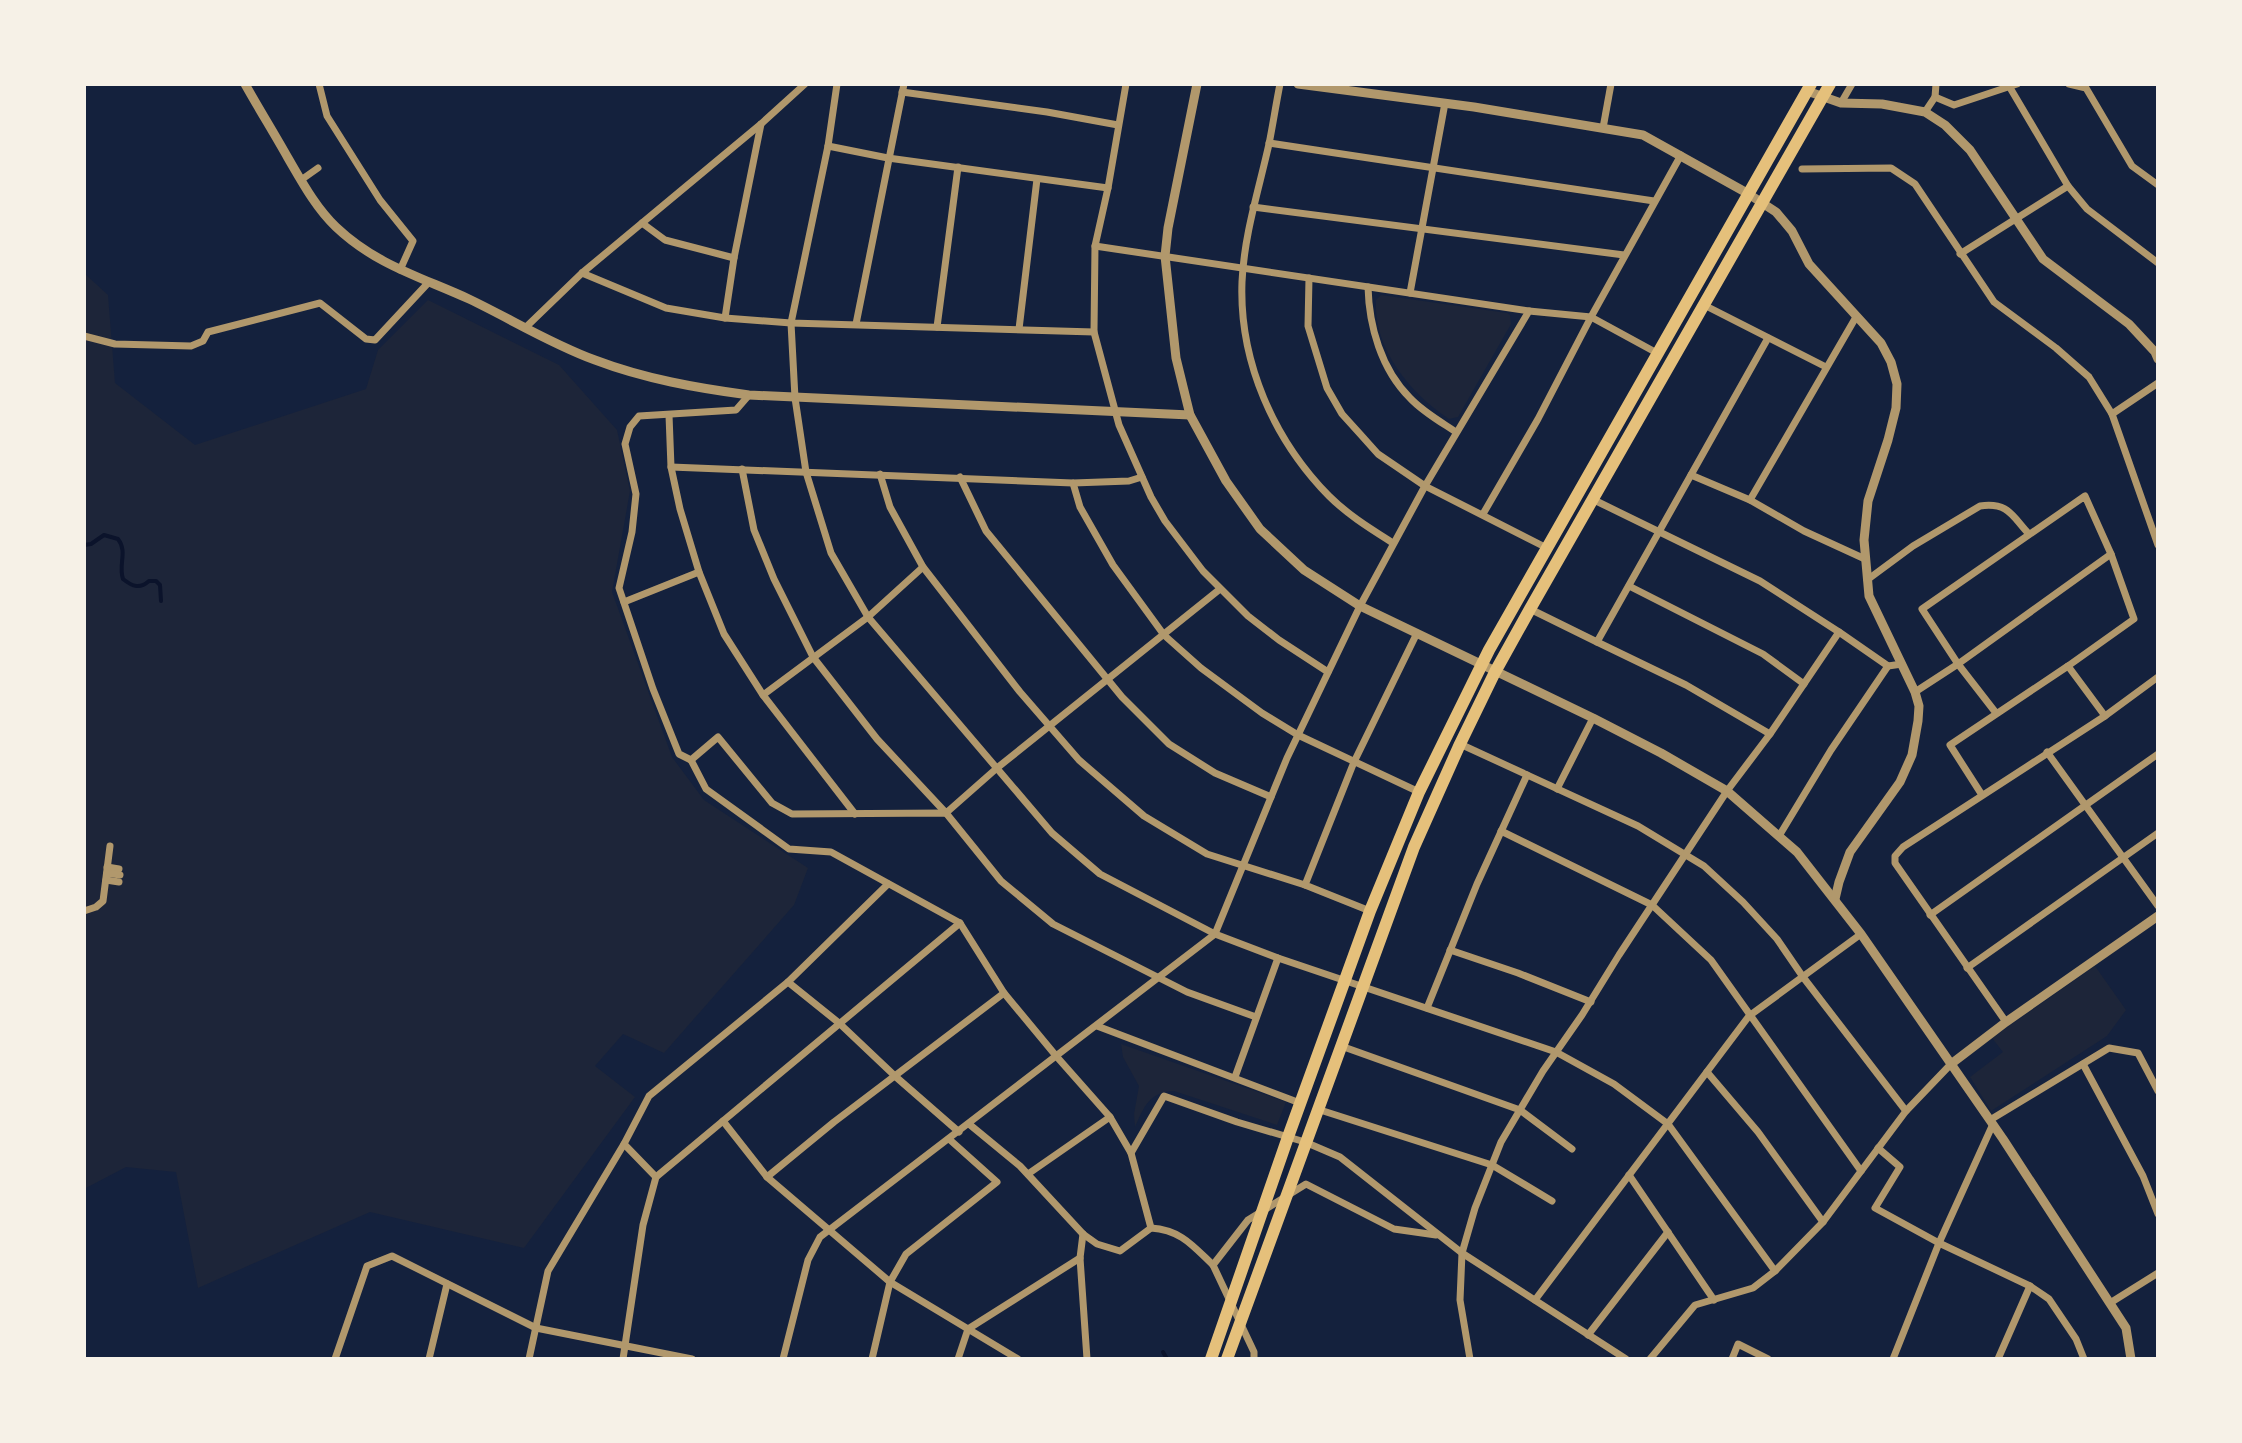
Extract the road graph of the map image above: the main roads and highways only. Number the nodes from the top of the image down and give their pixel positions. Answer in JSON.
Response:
{"nodes":[{"id":1,"x":1830,"y":84,"type":"edge"},
{"id":2,"x":1806,"y":86,"type":"edge"},
{"id":3,"x":1211,"y":1359,"type":"edge"},
{"id":4,"x":1227,"y":1359,"type":"edge"}],
"edges":[{"from":1,"to":4,"type":"main road"},
{"from":2,"to":3,"type":"main road"}]}
